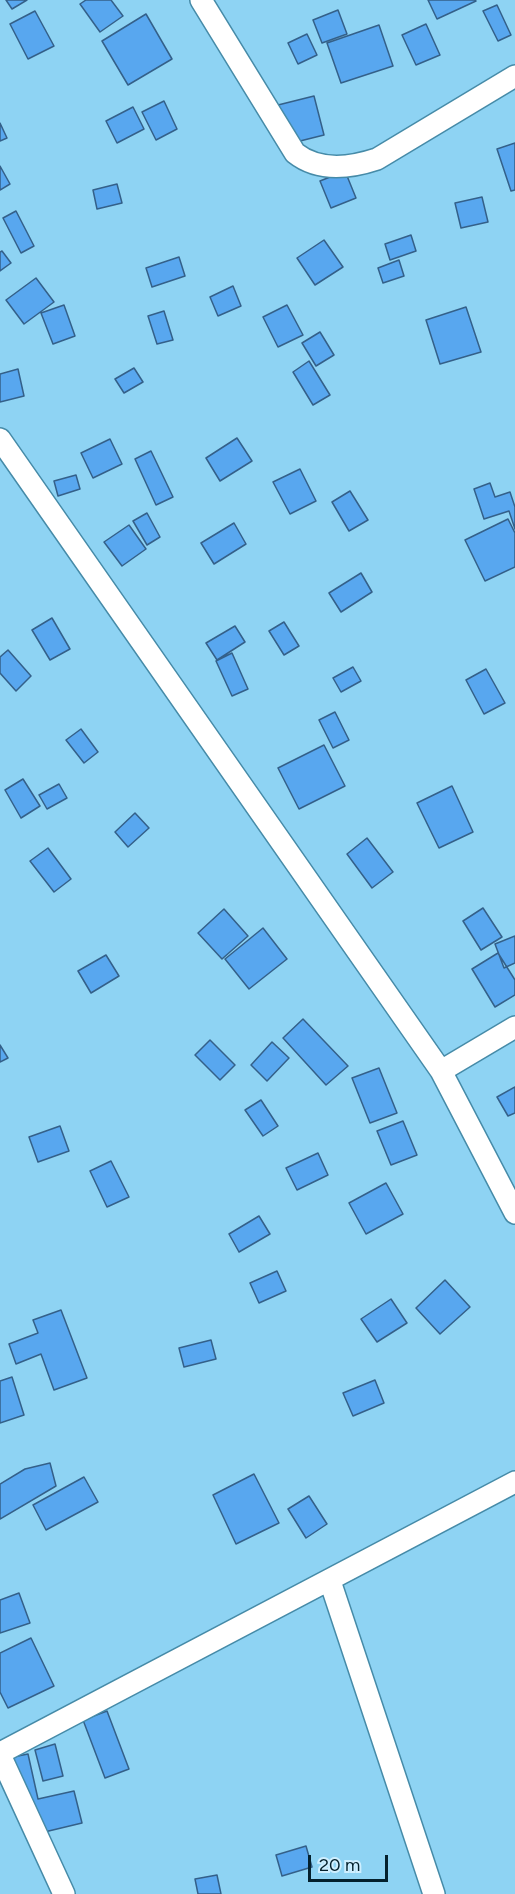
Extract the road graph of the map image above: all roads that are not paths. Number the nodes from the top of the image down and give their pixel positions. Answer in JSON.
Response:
{"nodes":[{"id":1,"x":201,"y":0,"type":"edge"},
{"id":2,"x":515,"y":76,"type":"edge"},
{"id":3,"x":0,"y":439,"type":"edge"},
{"id":4,"x":515,"y":1027,"type":"edge"},
{"id":5,"x":441,"y":1071,"type":"junction"},
{"id":6,"x":515,"y":1213,"type":"edge"},
{"id":7,"x":515,"y":1482,"type":"edge"},
{"id":8,"x":330,"y":1581,"type":"junction"},
{"id":9,"x":0,"y":1754,"type":"edge"},
{"id":10,"x":64,"y":1894,"type":"edge"},
{"id":11,"x":434,"y":1894,"type":"edge"}],
"edges":[{"from":1,"to":2,"type":"street"},
{"from":3,"to":5,"type":"street"},
{"from":4,"to":5,"type":"street"},
{"from":5,"to":6,"type":"street"},
{"from":7,"to":8,"type":"street"},
{"from":8,"to":9,"type":"street"},
{"from":8,"to":11,"type":"street"},
{"from":9,"to":10,"type":"street"}]}
